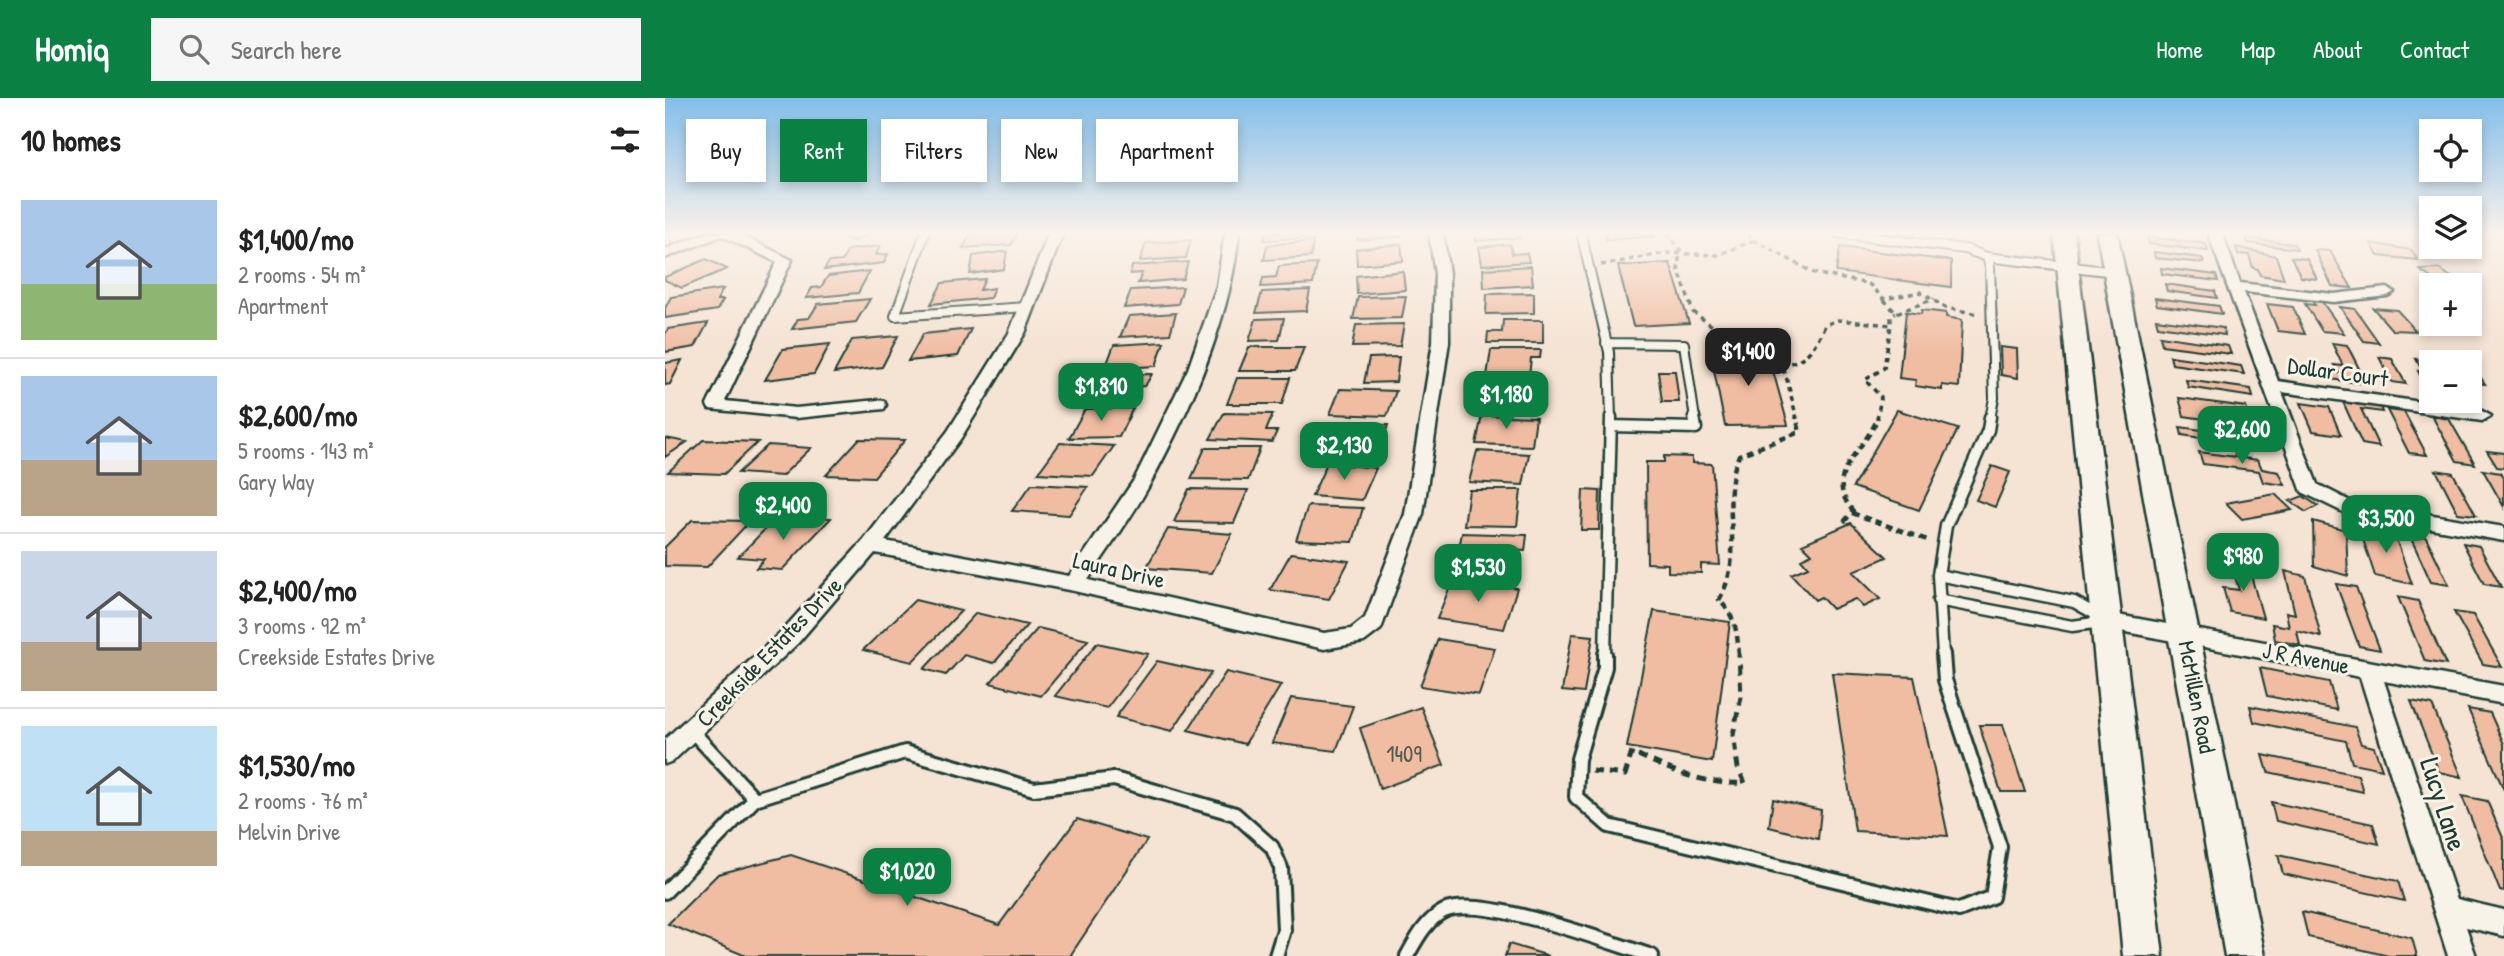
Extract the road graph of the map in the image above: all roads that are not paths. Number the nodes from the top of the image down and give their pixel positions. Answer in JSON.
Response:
{"nodes":[{"id":1,"x":779,"y":273,"type":"edge"},
{"id":2,"x":911,"y":273,"type":"edge"},
{"id":3,"x":1040,"y":273,"type":"edge"},
{"id":4,"x":1226,"y":273,"type":"edge"},
{"id":5,"x":1443,"y":273,"type":"edge"},
{"id":6,"x":1592,"y":273,"type":"edge"},
{"id":7,"x":1990,"y":273,"type":"edge"},
{"id":8,"x":2068,"y":273,"type":"edge"},
{"id":9,"x":2115,"y":273,"type":"edge"},
{"id":10,"x":2229,"y":273,"type":"edge"},
{"id":11,"x":2233,"y":286,"type":"junction"},
{"id":12,"x":2386,"y":292,"type":"dead end"},
{"id":13,"x":1027,"y":307,"type":"junction"},
{"id":14,"x":1607,"y":343,"type":"junction"},
{"id":15,"x":2271,"y":385,"type":"junction"},
{"id":16,"x":878,"y":405,"type":"dead end"},
{"id":17,"x":2481,"y":416,"type":"dead end"},
{"id":18,"x":1611,"y":426,"type":"junction"},
{"id":19,"x":2504,"y":534,"type":"edge"},
{"id":20,"x":871,"y":545,"type":"junction"},
{"id":21,"x":1938,"y":575,"type":"junction"},
{"id":22,"x":1074,"y":584,"type":"junction"},
{"id":23,"x":1938,"y":600,"type":"junction"},
{"id":24,"x":2107,"y":621,"type":"junction"},
{"id":25,"x":2185,"y":636,"type":"junction"},
{"id":26,"x":2369,"y":670,"type":"junction"},
{"id":27,"x":2504,"y":695,"type":"edge"},
{"id":28,"x":692,"y":731,"type":"junction"},
{"id":29,"x":668,"y":754,"type":"edge"},
{"id":30,"x":755,"y":799,"type":"junction"},
{"id":31,"x":665,"y":892,"type":"edge"},
{"id":32,"x":2445,"y":909,"type":"junction"},
{"id":33,"x":2504,"y":923,"type":"edge"},
{"id":34,"x":1276,"y":956,"type":"edge"},
{"id":35,"x":1406,"y":956,"type":"edge"},
{"id":36,"x":1652,"y":956,"type":"edge"},
{"id":37,"x":2143,"y":956,"type":"edge"},
{"id":38,"x":2245,"y":956,"type":"edge"},
{"id":39,"x":2462,"y":956,"type":"edge"}],
"edges":[{"from":1,"to":16,"type":"street"},
{"from":2,"to":13,"type":"lane"},
{"from":3,"to":13,"type":"street","name":"Creekside Estates Drive"},
{"from":4,"to":22,"type":"street"},
{"from":5,"to":22,"type":"street","name":"Laura Drive"},
{"from":6,"to":14,"type":"lane"},
{"from":7,"to":21,"type":"lane"},
{"from":8,"to":24,"type":"main road"},
{"from":9,"to":25,"type":"main road","name":"McMillen Road"},
{"from":10,"to":11,"type":"street"},
{"from":11,"to":12,"type":"street"},
{"from":11,"to":15,"type":"street"},
{"from":13,"to":20,"type":"street","name":"Creekside Estates Drive"},
{"from":14,"to":18,"type":"lane"},
{"from":14,"to":18,"type":"lane"},
{"from":15,"to":17,"type":"street","name":"Dollar Court"},
{"from":15,"to":19,"type":"street"},
{"from":18,"to":23,"type":"lane"},
{"from":20,"to":22,"type":"street","name":"Laura Drive"},
{"from":20,"to":28,"type":"street","name":"Creekside Estates Drive"},
{"from":21,"to":23,"type":"lane"},
{"from":21,"to":24,"type":"lane"},
{"from":23,"to":24,"type":"lane"},
{"from":24,"to":25,"type":"street","name":"J R Avenue"},
{"from":24,"to":37,"type":"main road"},
{"from":25,"to":26,"type":"street","name":"J R Avenue"},
{"from":25,"to":38,"type":"main road","name":"McMillen Road"},
{"from":26,"to":27,"type":"street","name":"J R Avenue"},
{"from":26,"to":32,"type":"street","name":"Lucy Lane"},
{"from":28,"to":29,"type":"street","name":"Creekside Estates Drive"},
{"from":28,"to":30,"type":"lane"},
{"from":30,"to":31,"type":"lane"},
{"from":30,"to":34,"type":"lane"},
{"from":32,"to":33,"type":"street"},
{"from":32,"to":39,"type":"street","name":"Lucy Lane"},
{"from":35,"to":36,"type":"lane"}]}
